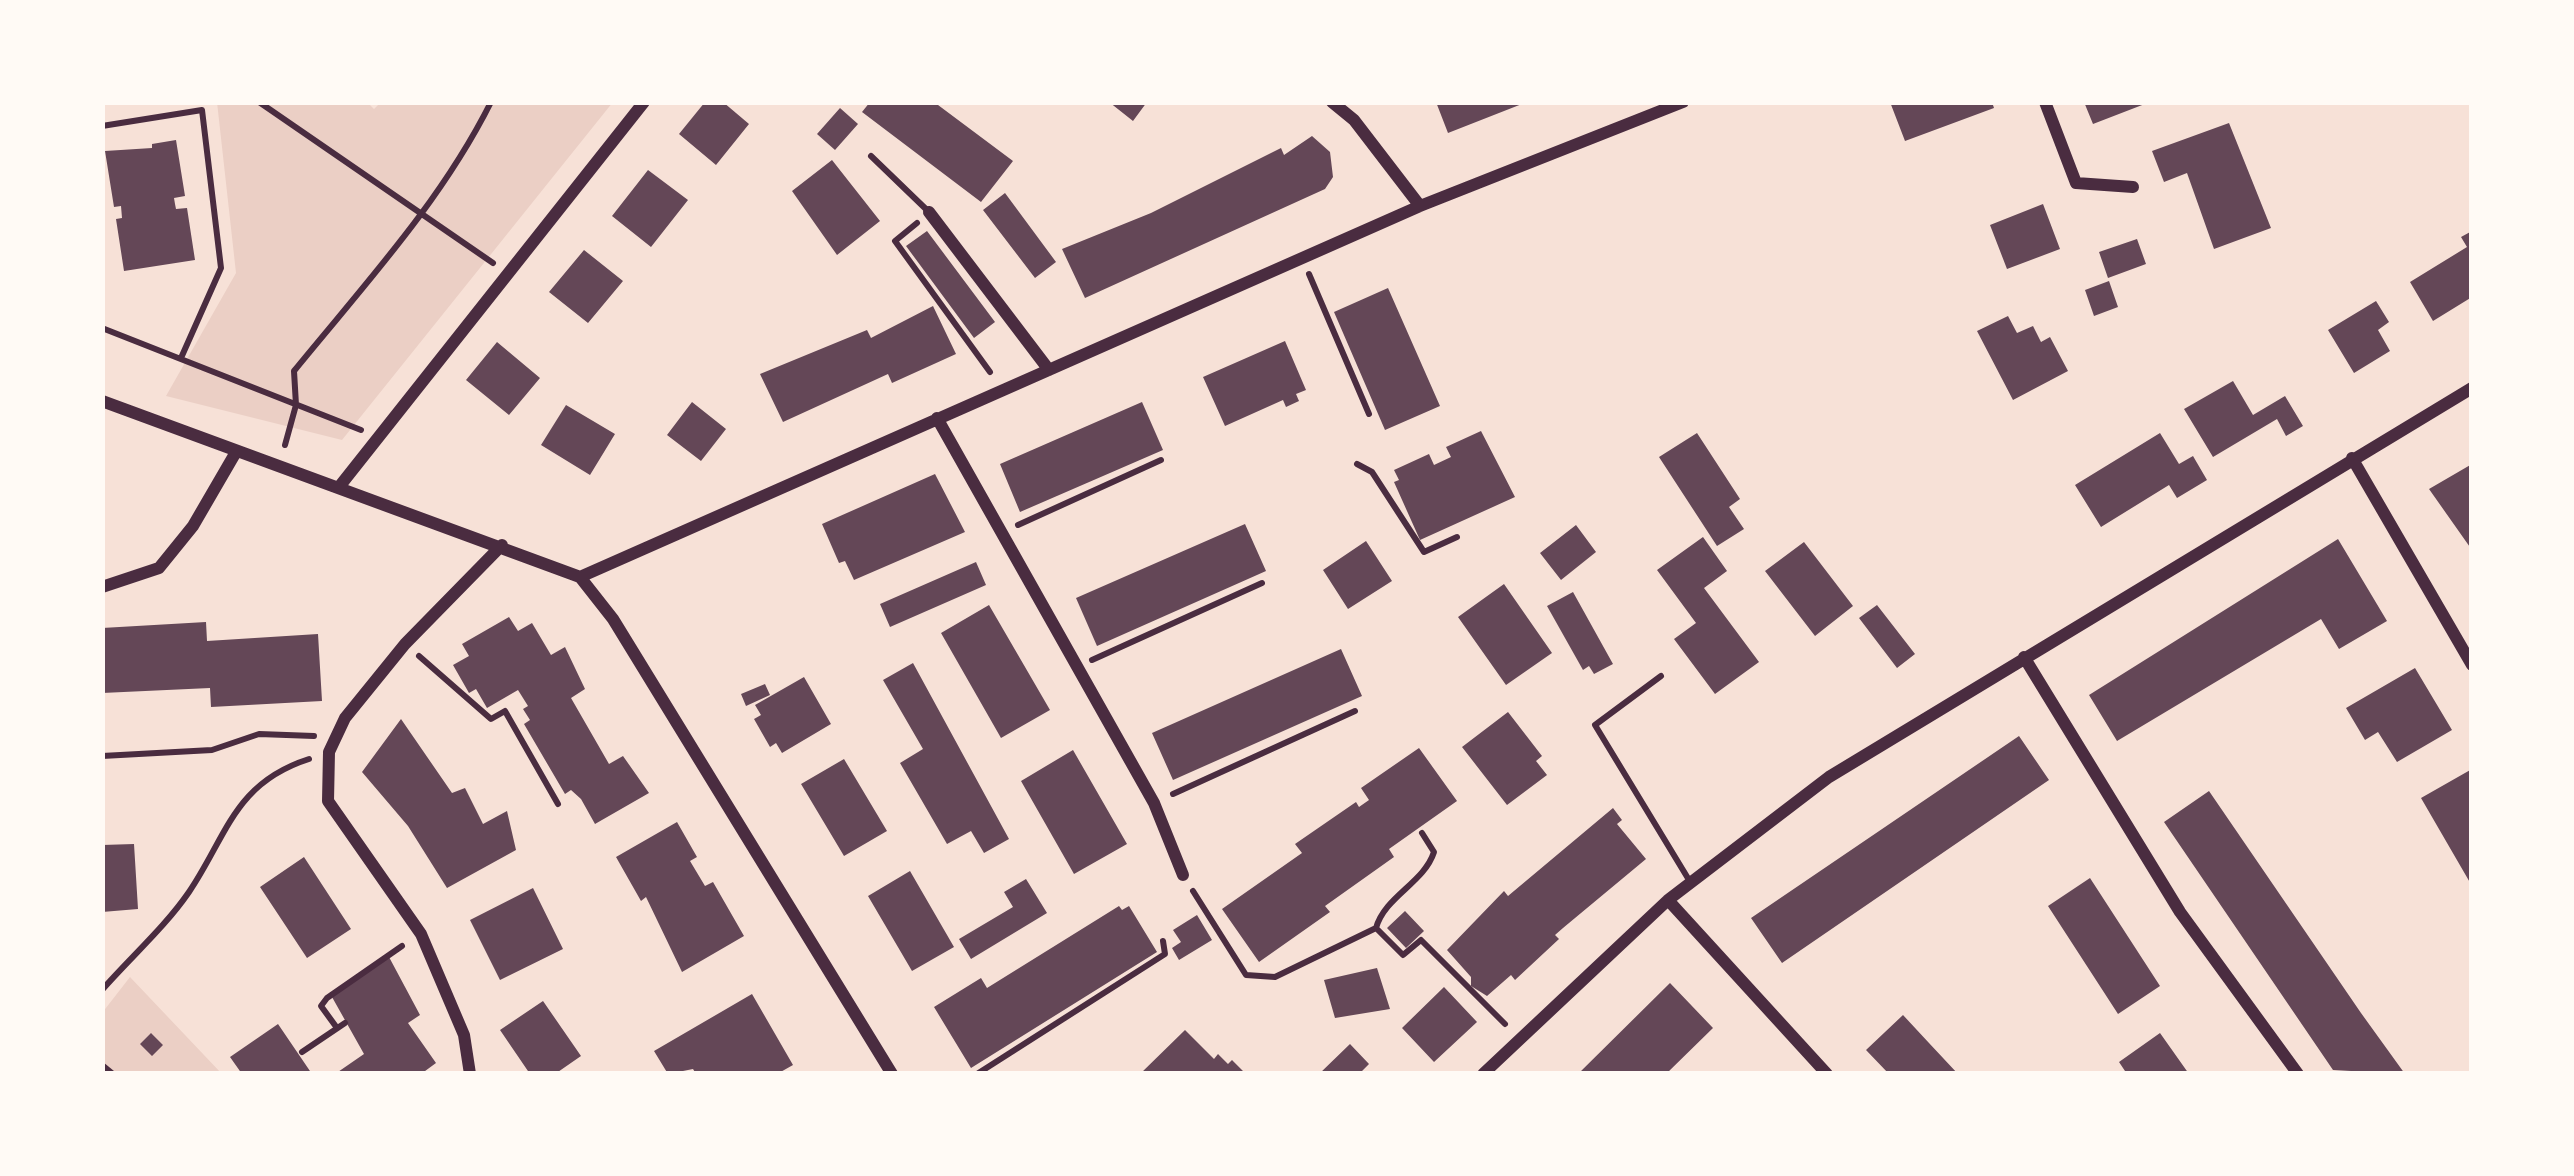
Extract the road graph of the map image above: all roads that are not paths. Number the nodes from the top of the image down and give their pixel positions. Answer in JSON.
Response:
{"nodes":[{"id":1,"x":644,"y":102,"type":"edge"},
{"id":2,"x":1332,"y":102,"type":"edge"},
{"id":3,"x":1683,"y":102,"type":"edge"},
{"id":4,"x":2045,"y":102,"type":"edge"},
{"id":5,"x":871,"y":156,"type":"dead end"},
{"id":6,"x":2133,"y":187,"type":"dead end"},
{"id":7,"x":1420,"y":206,"type":"junction"},
{"id":8,"x":928,"y":212,"type":"joint"},
{"id":9,"x":1049,"y":370,"type":"junction"},
{"id":10,"x":2472,"y":388,"type":"edge"},
{"id":11,"x":102,"y":401,"type":"edge"},
{"id":12,"x":937,"y":418,"type":"junction"},
{"id":13,"x":236,"y":452,"type":"junction"},
{"id":14,"x":2352,"y":458,"type":"junction"},
{"id":15,"x":339,"y":488,"type":"junction"},
{"id":16,"x":502,"y":545,"type":"junction"},
{"id":17,"x":580,"y":577,"type":"junction"},
{"id":18,"x":102,"y":587,"type":"edge"},
{"id":19,"x":2024,"y":657,"type":"junction"},
{"id":20,"x":2472,"y":664,"type":"edge"},
{"id":21,"x":1661,"y":676,"type":"dead end"},
{"id":22,"x":1183,"y":875,"type":"road end"},
{"id":23,"x":1691,"y":883,"type":"junction"},
{"id":24,"x":1668,"y":900,"type":"junction"},
{"id":25,"x":470,"y":1074,"type":"edge"},
{"id":26,"x":892,"y":1074,"type":"edge"},
{"id":27,"x":1483,"y":1074,"type":"edge"},
{"id":28,"x":1828,"y":1074,"type":"edge"},
{"id":29,"x":2297,"y":1074,"type":"edge"}],
"edges":[{"from":1,"to":15,"type":"street"},
{"from":2,"to":7,"type":"street"},
{"from":3,"to":7,"type":"street"},
{"from":4,"to":6,"type":"street"},
{"from":5,"to":8,"type":"lane"},
{"from":7,"to":9,"type":"street"},
{"from":8,"to":9,"type":"street"},
{"from":9,"to":12,"type":"street"},
{"from":10,"to":14,"type":"street"},
{"from":11,"to":13,"type":"street"},
{"from":12,"to":17,"type":"street"},
{"from":12,"to":22,"type":"street"},
{"from":13,"to":15,"type":"street"},
{"from":13,"to":18,"type":"street"},
{"from":14,"to":19,"type":"street"},
{"from":14,"to":20,"type":"street"},
{"from":15,"to":16,"type":"street"},
{"from":16,"to":17,"type":"street"},
{"from":16,"to":25,"type":"street"},
{"from":17,"to":26,"type":"street"},
{"from":19,"to":23,"type":"street"},
{"from":19,"to":29,"type":"street"},
{"from":21,"to":23,"type":"lane"},
{"from":23,"to":24,"type":"street"},
{"from":24,"to":27,"type":"street"},
{"from":24,"to":28,"type":"street"}]}
